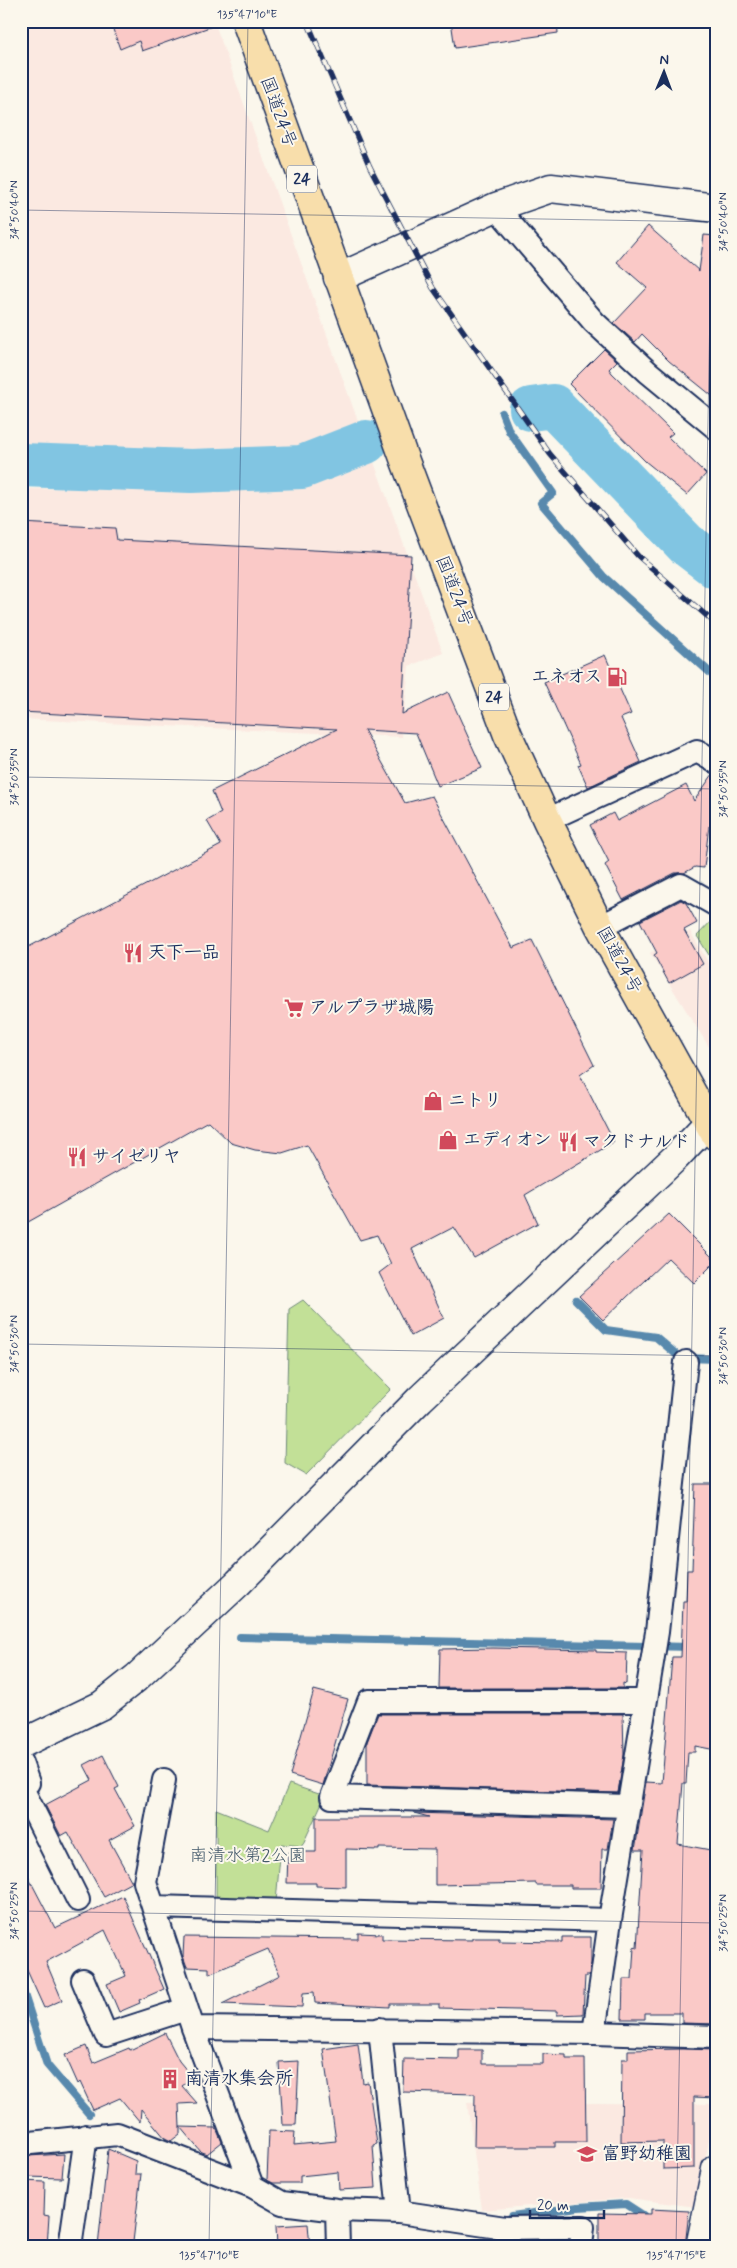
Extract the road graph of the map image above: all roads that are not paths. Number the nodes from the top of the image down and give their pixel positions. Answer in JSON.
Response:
{"nodes":[{"id":1,"x":246,"y":21,"type":"edge"},
{"id":2,"x":496,"y":208,"type":"junction"},
{"id":3,"x":716,"y":208,"type":"edge"},
{"id":4,"x":338,"y":278,"type":"junction"},
{"id":5,"x":716,"y":428,"type":"edge"},
{"id":6,"x":716,"y":762,"type":"edge"},
{"id":7,"x":547,"y":820,"type":"junction"},
{"id":8,"x":716,"y":905,"type":"edge"},
{"id":9,"x":600,"y":927,"type":"junction"},
{"id":10,"x":712,"y":1129,"type":"edge"},
{"id":11,"x":686,"y":1362,"type":"dead end"},
{"id":12,"x":644,"y":1701,"type":"junction"},
{"id":13,"x":21,"y":1744,"type":"edge"},
{"id":14,"x":21,"y":1763,"type":"edge"},
{"id":15,"x":164,"y":1780,"type":"dead end"},
{"id":16,"x":22,"y":1788,"type":"edge"},
{"id":17,"x":627,"y":1806,"type":"junction"},
{"id":18,"x":78,"y":1900,"type":"dead end"},
{"id":19,"x":153,"y":1907,"type":"junction"},
{"id":20,"x":610,"y":1920,"type":"junction"},
{"id":21,"x":83,"y":1980,"type":"dead end"},
{"id":22,"x":189,"y":2018,"type":"junction"},
{"id":23,"x":380,"y":2029,"type":"junction"},
{"id":24,"x":594,"y":2033,"type":"junction"},
{"id":25,"x":716,"y":2037,"type":"edge"},
{"id":26,"x":86,"y":2136,"type":"junction"},
{"id":27,"x":21,"y":2144,"type":"edge"},
{"id":28,"x":716,"y":2168,"type":"edge"},
{"id":29,"x":252,"y":2186,"type":"junction"},
{"id":30,"x":337,"y":2210,"type":"junction"},
{"id":31,"x":400,"y":2212,"type":"junction"},
{"id":32,"x":70,"y":2247,"type":"edge"},
{"id":33,"x":338,"y":2247,"type":"edge"},
{"id":34,"x":581,"y":2247,"type":"edge"},
{"id":35,"x":700,"y":2247,"type":"edge"}],
"edges":[{"from":1,"to":4,"type":"highway","name":"国道24号","number":"24"},
{"from":2,"to":3,"type":"street"},
{"from":2,"to":4,"type":"street"},
{"from":2,"to":5,"type":"street"},
{"from":4,"to":7,"type":"highway","name":"国道24号","number":"24"},
{"from":6,"to":7,"type":"street"},
{"from":7,"to":9,"type":"highway","name":"国道24号","number":"24"},
{"from":8,"to":9,"type":"street"},
{"from":9,"to":10,"type":"highway","name":"国道24号","number":"24"},
{"from":10,"to":13,"type":"street"},
{"from":11,"to":12,"type":"street"},
{"from":12,"to":17,"type":"street"},
{"from":12,"to":17,"type":"street"},
{"from":14,"to":16,"type":"street"},
{"from":15,"to":19,"type":"street"},
{"from":16,"to":18,"type":"street"},
{"from":17,"to":20,"type":"street"},
{"from":19,"to":20,"type":"street"},
{"from":19,"to":22,"type":"street"},
{"from":20,"to":24,"type":"street"},
{"from":21,"to":22,"type":"street"},
{"from":22,"to":23,"type":"street"},
{"from":22,"to":29,"type":"street"},
{"from":23,"to":24,"type":"street"},
{"from":23,"to":31,"type":"street"},
{"from":24,"to":25,"type":"street"},
{"from":26,"to":27,"type":"street"},
{"from":26,"to":29,"type":"street"},
{"from":26,"to":32,"type":"street"},
{"from":28,"to":35,"type":"street"},
{"from":29,"to":30,"type":"street"},
{"from":30,"to":31,"type":"street"},
{"from":30,"to":33,"type":"street"},
{"from":31,"to":34,"type":"street"}]}
